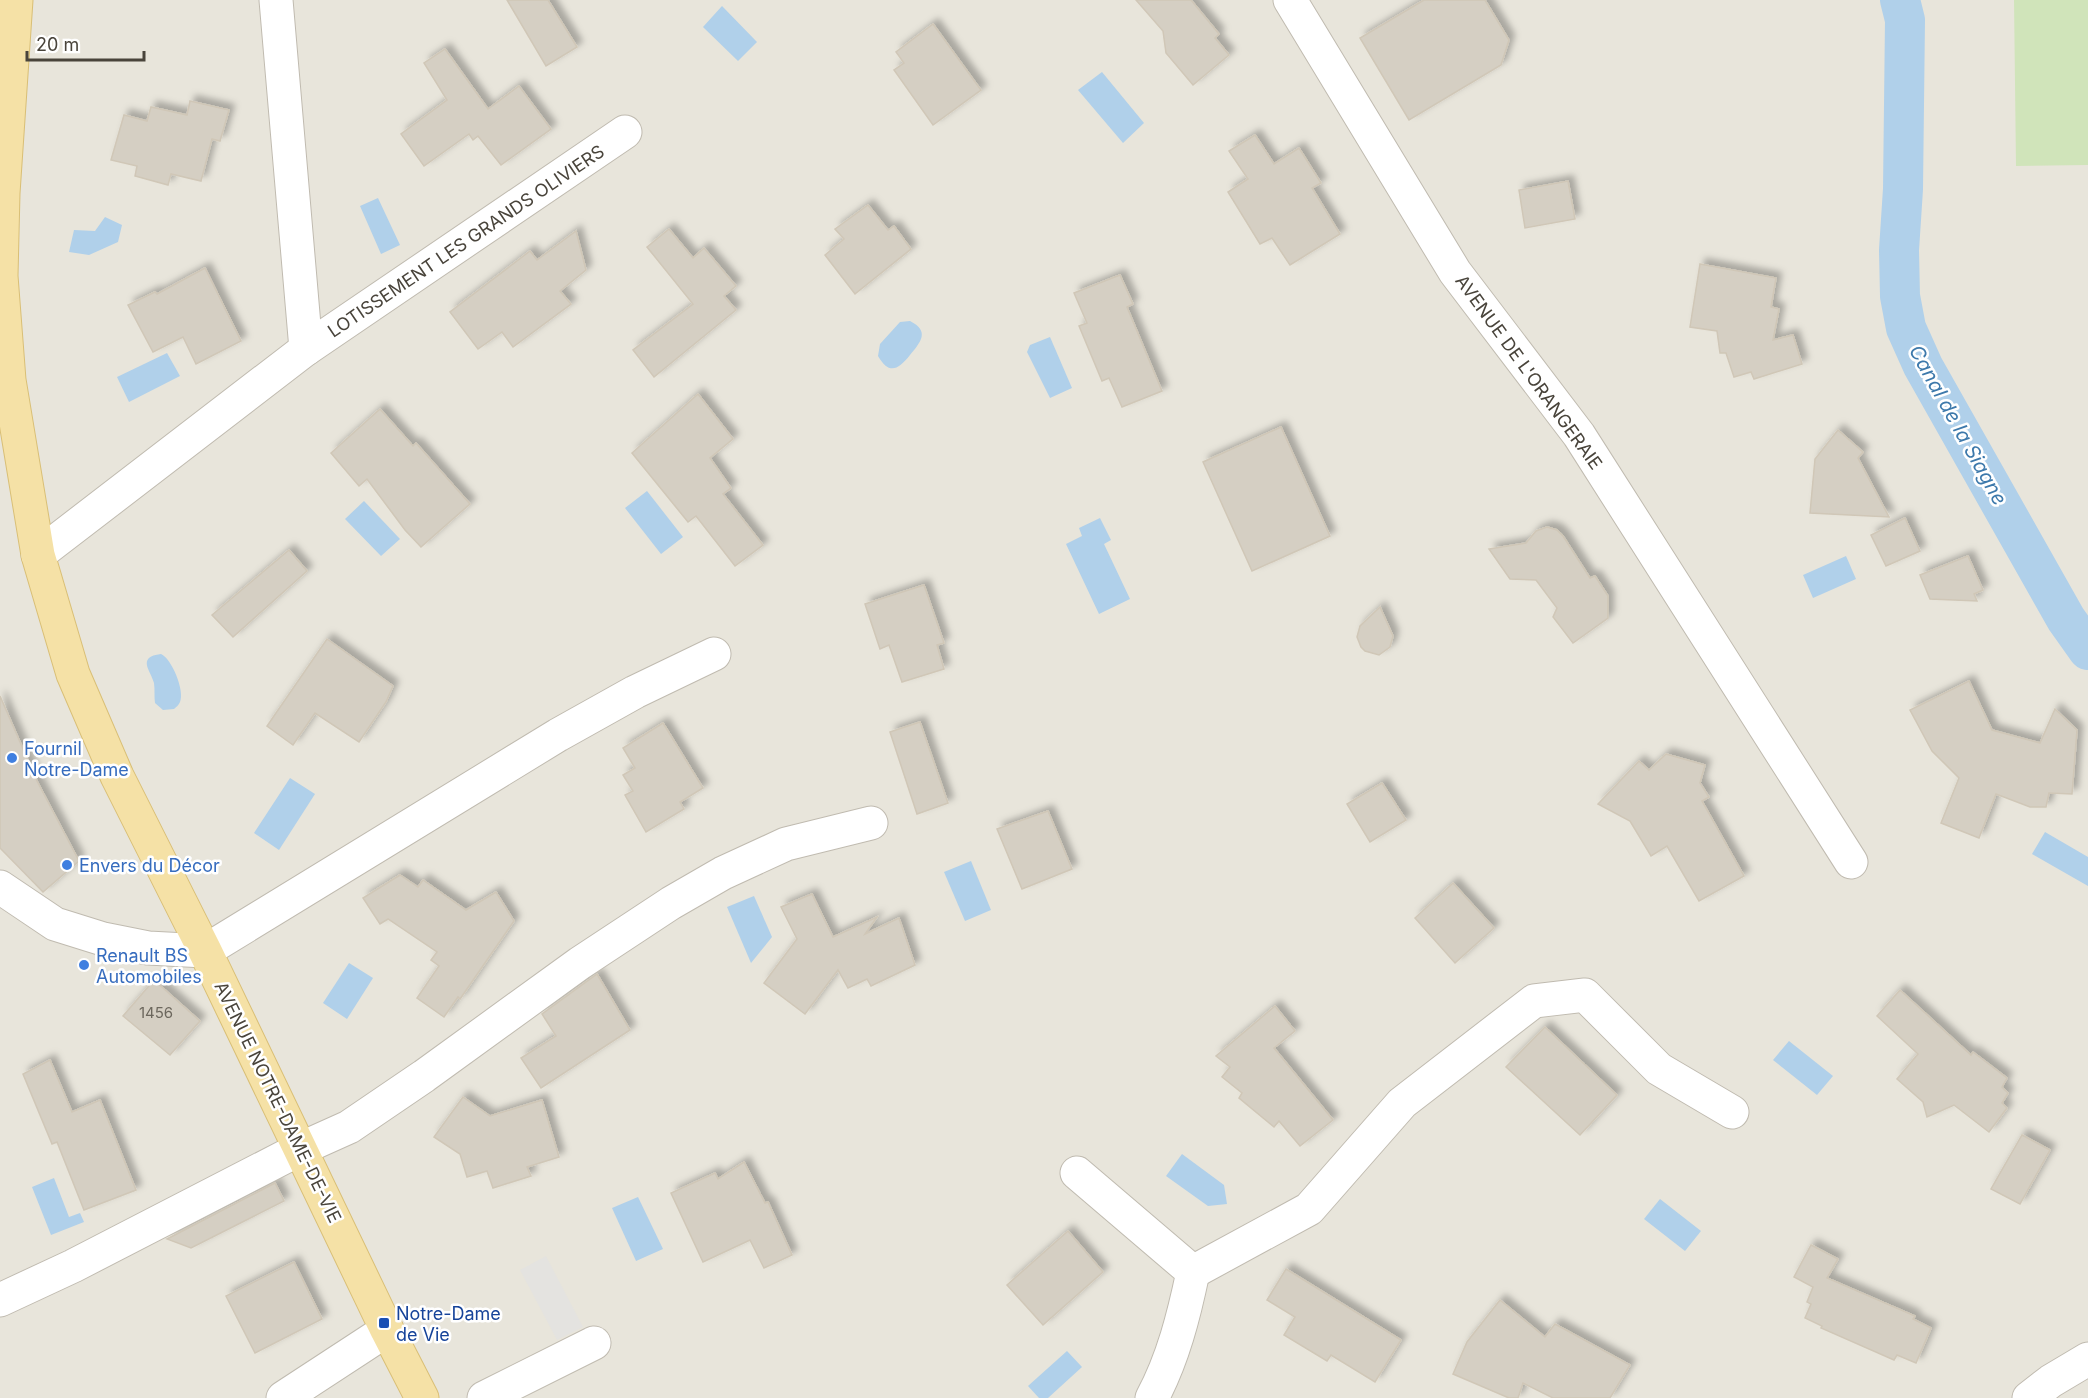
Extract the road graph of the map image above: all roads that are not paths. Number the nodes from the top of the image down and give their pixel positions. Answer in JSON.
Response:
{"nodes":[{"id":1,"x":16,"y":0,"type":"edge"},
{"id":2,"x":276,"y":0,"type":"edge"},
{"id":3,"x":1290,"y":0,"type":"edge"},
{"id":4,"x":625,"y":132,"type":"dead end"},
{"id":5,"x":306,"y":349,"type":"junction"},
{"id":6,"x":38,"y":555,"type":"junction"},
{"id":7,"x":714,"y":654,"type":"dead end"},
{"id":8,"x":871,"y":823,"type":"dead end"},
{"id":9,"x":1851,"y":862,"type":"dead end"},
{"id":10,"x":0,"y":887,"type":"edge"},
{"id":11,"x":205,"y":951,"type":"junction"},
{"id":12,"x":1732,"y":1112,"type":"dead end"},
{"id":13,"x":300,"y":1149,"type":"junction"},
{"id":14,"x":1077,"y":1173,"type":"dead end"},
{"id":15,"x":1193,"y":1272,"type":"junction"},
{"id":16,"x":0,"y":1300,"type":"edge"},
{"id":17,"x":387,"y":1330,"type":"junction"},
{"id":18,"x":594,"y":1343,"type":"dead end"},
{"id":19,"x":2088,"y":1359,"type":"edge"},
{"id":20,"x":283,"y":1398,"type":"edge"},
{"id":21,"x":422,"y":1398,"type":"edge"},
{"id":22,"x":484,"y":1398,"type":"edge"},
{"id":23,"x":1152,"y":1398,"type":"edge"},
{"id":24,"x":2029,"y":1398,"type":"edge"}],
"edges":[{"from":1,"to":6,"type":"main road","name":"AVENUE NOTRE-DAME-DE-VIE"},
{"from":2,"to":5,"type":"street","name":"LOTISSEMENT LES GRANDS OLIVIERS"},
{"from":3,"to":9,"type":"street","name":"AVENUE DE L'ORANGERAIE"},
{"from":4,"to":5,"type":"street","name":"LOTISSEMENT LES GRANDS OLIVIERS"},
{"from":5,"to":6,"type":"street","name":"LOTISSEMENT LES GRANDS OLIVIERS"},
{"from":6,"to":11,"type":"main road","name":"AVENUE NOTRE-DAME-DE-VIE"},
{"from":7,"to":11,"type":"street"},
{"from":8,"to":13,"type":"street"},
{"from":10,"to":11,"type":"street"},
{"from":11,"to":13,"type":"main road","name":"AVENUE NOTRE-DAME-DE-VIE"},
{"from":12,"to":15,"type":"street"},
{"from":13,"to":16,"type":"street"},
{"from":13,"to":17,"type":"main road","name":"AVENUE NOTRE-DAME-DE-VIE"},
{"from":14,"to":15,"type":"street"},
{"from":15,"to":23,"type":"street"},
{"from":17,"to":20,"type":"street"},
{"from":17,"to":21,"type":"main road","name":"AVENUE NOTRE-DAME-DE-VIE"},
{"from":18,"to":22,"type":"street"},
{"from":19,"to":24,"type":"street"}]}
